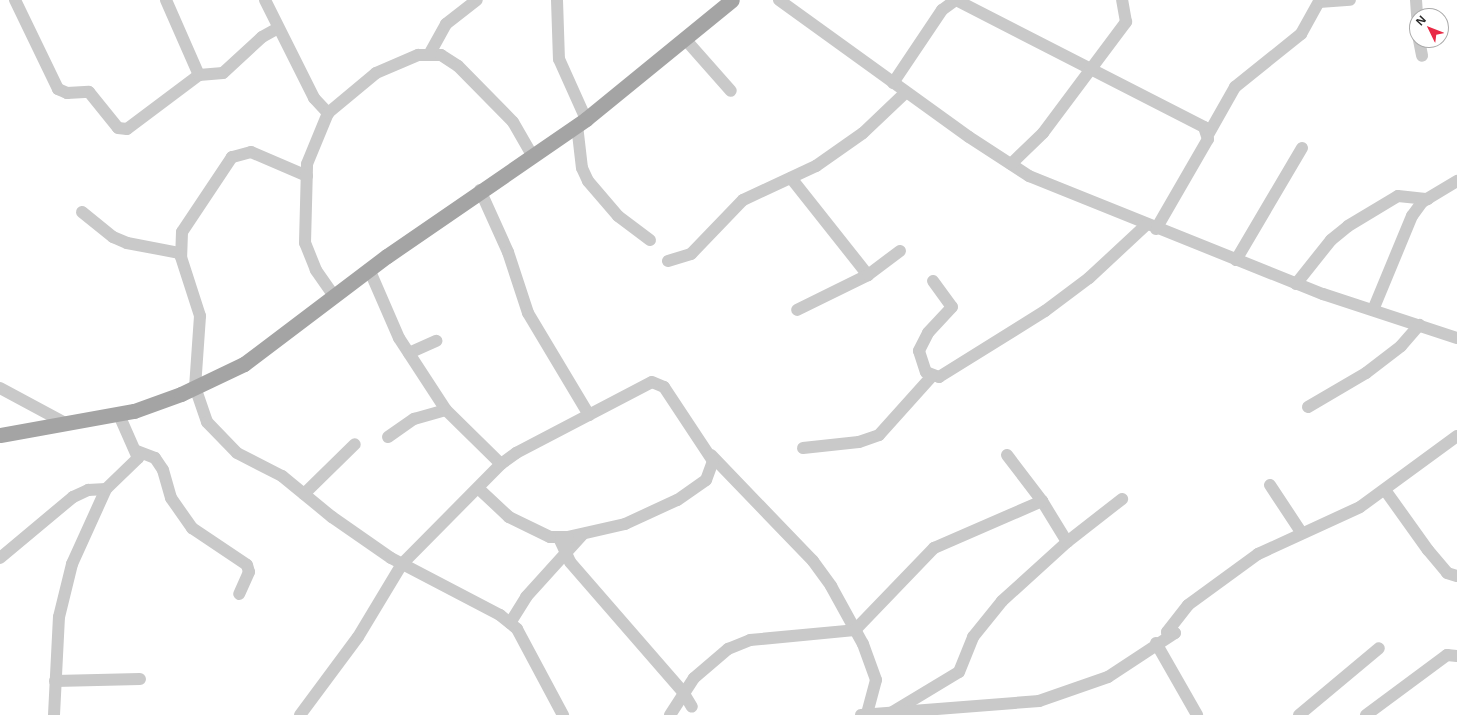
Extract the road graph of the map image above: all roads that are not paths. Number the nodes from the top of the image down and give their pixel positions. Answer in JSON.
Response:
{"nodes":[{"id":1,"x":16,"y":0,"type":"edge"},
{"id":2,"x":166,"y":0,"type":"edge"},
{"id":3,"x":265,"y":0,"type":"edge"},
{"id":4,"x":477,"y":0,"type":"edge"},
{"id":5,"x":557,"y":0,"type":"edge"},
{"id":6,"x":732,"y":0,"type":"edge"},
{"id":7,"x":780,"y":0,"type":"edge"},
{"id":8,"x":956,"y":0,"type":"edge"},
{"id":9,"x":1122,"y":0,"type":"edge"},
{"id":10,"x":1350,"y":0,"type":"edge"},
{"id":11,"x":1318,"y":1,"type":"edge"},
{"id":12,"x":278,"y":28,"type":"junction"},
{"id":13,"x":686,"y":39,"type":"junction"},
{"id":14,"x":1420,"y":48,"type":"edge"},
{"id":15,"x":430,"y":53,"type":"junction"},
{"id":16,"x":1422,"y":56,"type":"dead end"},
{"id":17,"x":1088,"y":69,"type":"junction"},
{"id":18,"x":200,"y":75,"type":"junction"},
{"id":19,"x":893,"y":83,"type":"junction"},
{"id":20,"x":731,"y":91,"type":"dead end"},
{"id":21,"x":906,"y":92,"type":"junction"},
{"id":22,"x":328,"y":113,"type":"junction"},
{"id":23,"x":582,"y":122,"type":"junction"},
{"id":24,"x":1209,"y":133,"type":"junction"},
{"id":25,"x":1302,"y":148,"type":"dead end"},
{"id":26,"x":532,"y":155,"type":"junction"},
{"id":27,"x":1011,"y":164,"type":"junction"},
{"id":28,"x":307,"y":176,"type":"junction"},
{"id":29,"x":791,"y":178,"type":"junction"},
{"id":30,"x":1457,"y":181,"type":"edge"},
{"id":31,"x":480,"y":190,"type":"junction"},
{"id":32,"x":1428,"y":199,"type":"junction"},
{"id":33,"x":82,"y":212,"type":"dead end"},
{"id":34,"x":1151,"y":227,"type":"junction"},
{"id":35,"x":650,"y":240,"type":"dead end"},
{"id":36,"x":900,"y":251,"type":"dead end"},
{"id":37,"x":180,"y":253,"type":"junction"},
{"id":38,"x":1236,"y":260,"type":"junction"},
{"id":39,"x":668,"y":261,"type":"dead end"},
{"id":40,"x":369,"y":269,"type":"junction"},
{"id":41,"x":868,"y":274,"type":"junction"},
{"id":42,"x":934,"y":280,"type":"dead end"},
{"id":43,"x":1296,"y":284,"type":"junction"},
{"id":44,"x":334,"y":296,"type":"junction"},
{"id":45,"x":798,"y":310,"type":"dead end"},
{"id":46,"x":1374,"y":310,"type":"junction"},
{"id":47,"x":1419,"y":325,"type":"junction"},
{"id":48,"x":1457,"y":338,"type":"edge"},
{"id":49,"x":436,"y":341,"type":"dead end"},
{"id":50,"x":409,"y":353,"type":"junction"},
{"id":51,"x":932,"y":376,"type":"junction"},
{"id":52,"x":195,"y":387,"type":"junction"},
{"id":53,"x":0,"y":388,"type":"edge"},
{"id":54,"x":1308,"y":407,"type":"dead end"},
{"id":55,"x":446,"y":410,"type":"junction"},
{"id":56,"x":119,"y":415,"type":"junction"},
{"id":57,"x":589,"y":415,"type":"junction"},
{"id":58,"x":65,"y":423,"type":"junction"},
{"id":59,"x":0,"y":435,"type":"edge"},
{"id":60,"x":1457,"y":436,"type":"edge"},
{"id":61,"x":388,"y":437,"type":"dead end"},
{"id":62,"x":355,"y":444,"type":"dead end"},
{"id":63,"x":803,"y":448,"type":"dead end"},
{"id":64,"x":137,"y":451,"type":"junction"},
{"id":65,"x":711,"y":455,"type":"junction"},
{"id":66,"x":1007,"y":455,"type":"dead end"},
{"id":67,"x":501,"y":464,"type":"junction"},
{"id":68,"x":1270,"y":485,"type":"dead end"},
{"id":69,"x":478,"y":488,"type":"junction"},
{"id":70,"x":106,"y":489,"type":"junction"},
{"id":71,"x":1385,"y":490,"type":"junction"},
{"id":72,"x":304,"y":494,"type":"junction"},
{"id":73,"x":1122,"y":499,"type":"dead end"},
{"id":74,"x":1042,"y":501,"type":"junction"},
{"id":75,"x":1301,"y":532,"type":"junction"},
{"id":76,"x":582,"y":536,"type":"junction"},
{"id":77,"x":559,"y":538,"type":"junction"},
{"id":78,"x":1067,"y":542,"type":"junction"},
{"id":79,"x":566,"y":553,"type":"junction"},
{"id":80,"x":0,"y":557,"type":"edge"},
{"id":81,"x":402,"y":564,"type":"junction"},
{"id":82,"x":1457,"y":576,"type":"edge"},
{"id":83,"x":238,"y":594,"type":"dead end"},
{"id":84,"x":510,"y":623,"type":"junction"},
{"id":85,"x":855,"y":630,"type":"junction"},
{"id":86,"x":1156,"y":642,"type":"junction"},
{"id":87,"x":1379,"y":648,"type":"dead end"},
{"id":88,"x":1457,"y":656,"type":"edge"},
{"id":89,"x":140,"y":679,"type":"dead end"},
{"id":90,"x":55,"y":681,"type":"junction"},
{"id":91,"x":683,"y":692,"type":"junction"},
{"id":92,"x":692,"y":707,"type":"dead end"},
{"id":93,"x":1001,"y":710,"type":"edge"},
{"id":94,"x":888,"y":714,"type":"edge"},
{"id":95,"x":54,"y":715,"type":"edge"},
{"id":96,"x":300,"y":715,"type":"edge"},
{"id":97,"x":563,"y":715,"type":"edge"},
{"id":98,"x":670,"y":715,"type":"edge"},
{"id":99,"x":864,"y":715,"type":"edge"},
{"id":100,"x":1197,"y":715,"type":"edge"},
{"id":101,"x":1299,"y":715,"type":"edge"},
{"id":102,"x":1366,"y":715,"type":"edge"}],
"edges":[{"from":1,"to":18,"type":"street"},
{"from":2,"to":18,"type":"street"},
{"from":3,"to":12,"type":"street"},
{"from":4,"to":15,"type":"street"},
{"from":5,"to":23,"type":"street"},
{"from":6,"to":13,"type":"main road"},
{"from":7,"to":19,"type":"street"},
{"from":8,"to":17,"type":"street"},
{"from":8,"to":19,"type":"street"},
{"from":9,"to":17,"type":"street"},
{"from":10,"to":11,"type":"street"},
{"from":11,"to":24,"type":"street"},
{"from":12,"to":18,"type":"street"},
{"from":12,"to":22,"type":"street"},
{"from":13,"to":20,"type":"street"},
{"from":13,"to":23,"type":"main road"},
{"from":14,"to":16,"type":"street"},
{"from":15,"to":22,"type":"street"},
{"from":15,"to":26,"type":"street"},
{"from":17,"to":24,"type":"street"},
{"from":17,"to":27,"type":"street"},
{"from":19,"to":21,"type":"street"},
{"from":21,"to":27,"type":"street"},
{"from":21,"to":29,"type":"street"},
{"from":22,"to":28,"type":"street"},
{"from":23,"to":26,"type":"main road"},
{"from":23,"to":35,"type":"street"},
{"from":24,"to":34,"type":"street"},
{"from":25,"to":38,"type":"street"},
{"from":26,"to":31,"type":"main road"},
{"from":27,"to":34,"type":"street"},
{"from":28,"to":37,"type":"street"},
{"from":28,"to":44,"type":"street"},
{"from":29,"to":39,"type":"street"},
{"from":29,"to":41,"type":"street"},
{"from":30,"to":32,"type":"street"},
{"from":31,"to":40,"type":"main road"},
{"from":31,"to":57,"type":"street"},
{"from":32,"to":43,"type":"street"},
{"from":32,"to":46,"type":"street"},
{"from":33,"to":37,"type":"street"},
{"from":34,"to":38,"type":"street"},
{"from":34,"to":51,"type":"street"},
{"from":36,"to":41,"type":"street"},
{"from":37,"to":52,"type":"street"},
{"from":38,"to":43,"type":"street"},
{"from":40,"to":44,"type":"main road"},
{"from":40,"to":50,"type":"street"},
{"from":41,"to":45,"type":"street"},
{"from":42,"to":51,"type":"street"},
{"from":43,"to":46,"type":"street"},
{"from":44,"to":52,"type":"main road"},
{"from":46,"to":47,"type":"street"},
{"from":47,"to":48,"type":"street"},
{"from":47,"to":54,"type":"street"},
{"from":49,"to":50,"type":"street"},
{"from":50,"to":55,"type":"street"},
{"from":51,"to":63,"type":"street"},
{"from":52,"to":56,"type":"main road"},
{"from":52,"to":72,"type":"street"},
{"from":53,"to":58,"type":"street"},
{"from":55,"to":61,"type":"street"},
{"from":55,"to":67,"type":"street"},
{"from":56,"to":58,"type":"main road"},
{"from":56,"to":64,"type":"street"},
{"from":57,"to":65,"type":"street"},
{"from":57,"to":67,"type":"street"},
{"from":58,"to":59,"type":"main road"},
{"from":60,"to":71,"type":"street"},
{"from":62,"to":72,"type":"street"},
{"from":64,"to":70,"type":"street"},
{"from":64,"to":83,"type":"street"},
{"from":65,"to":76,"type":"street"},
{"from":65,"to":85,"type":"street"},
{"from":66,"to":74,"type":"street"},
{"from":67,"to":69,"type":"street"},
{"from":68,"to":75,"type":"street"},
{"from":69,"to":77,"type":"street"},
{"from":69,"to":81,"type":"street"},
{"from":70,"to":80,"type":"street"},
{"from":70,"to":90,"type":"street"},
{"from":71,"to":75,"type":"street"},
{"from":71,"to":82,"type":"street"},
{"from":72,"to":81,"type":"street"},
{"from":73,"to":78,"type":"street"},
{"from":74,"to":78,"type":"street"},
{"from":74,"to":85,"type":"street"},
{"from":75,"to":86,"type":"street"},
{"from":76,"to":77,"type":"street"},
{"from":76,"to":79,"type":"street"},
{"from":77,"to":79,"type":"street"},
{"from":78,"to":94,"type":"street"},
{"from":79,"to":84,"type":"street"},
{"from":79,"to":91,"type":"street"},
{"from":81,"to":84,"type":"street"},
{"from":81,"to":96,"type":"street"},
{"from":84,"to":97,"type":"street"},
{"from":85,"to":91,"type":"street"},
{"from":85,"to":99,"type":"street"},
{"from":86,"to":93,"type":"street"},
{"from":86,"to":100,"type":"street"},
{"from":87,"to":101,"type":"street"},
{"from":88,"to":102,"type":"street"},
{"from":89,"to":90,"type":"street"},
{"from":90,"to":95,"type":"street"},
{"from":91,"to":92,"type":"street"},
{"from":91,"to":98,"type":"street"},
{"from":93,"to":94,"type":"street"},
{"from":94,"to":99,"type":"street"}]}
